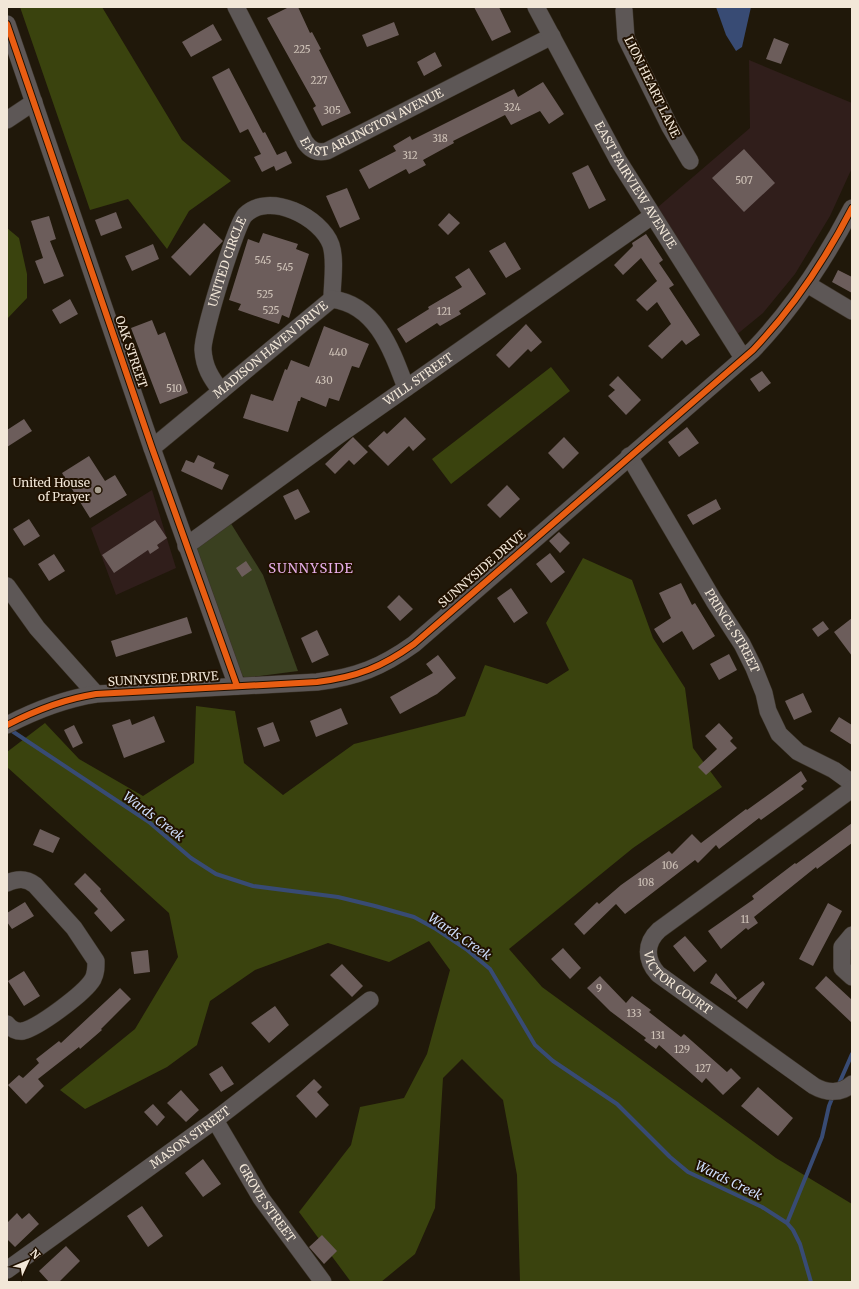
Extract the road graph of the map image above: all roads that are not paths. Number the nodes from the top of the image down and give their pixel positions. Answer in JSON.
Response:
{"nodes":[{"id":1,"x":236,"y":7,"type":"edge"},
{"id":2,"x":536,"y":7,"type":"edge"},
{"id":3,"x":624,"y":8,"type":"edge"},
{"id":4,"x":7,"y":24,"type":"edge"},
{"id":5,"x":552,"y":36,"type":"junction"},
{"id":6,"x":34,"y":102,"type":"junction"},
{"id":7,"x":7,"y":120,"type":"edge"},
{"id":8,"x":690,"y":161,"type":"dead end"},
{"id":9,"x":852,"y":208,"type":"edge"},
{"id":10,"x":652,"y":216,"type":"junction"},
{"id":11,"x":808,"y":284,"type":"junction"},
{"id":12,"x":332,"y":299,"type":"junction"},
{"id":13,"x":852,"y":311,"type":"edge"},
{"id":14,"x":742,"y":358,"type":"junction"},
{"id":15,"x":406,"y":388,"type":"junction"},
{"id":16,"x":221,"y":391,"type":"junction"},
{"id":17,"x":152,"y":448,"type":"junction"},
{"id":18,"x":629,"y":456,"type":"junction"},
{"id":19,"x":186,"y":546,"type":"junction"},
{"id":20,"x":7,"y":586,"type":"edge"},
{"id":21,"x":236,"y":686,"type":"junction"},
{"id":22,"x":96,"y":694,"type":"junction"},
{"id":23,"x":7,"y":725,"type":"edge"},
{"id":24,"x":852,"y":783,"type":"edge"},
{"id":25,"x":852,"y":788,"type":"edge"},
{"id":26,"x":7,"y":883,"type":"edge"},
{"id":27,"x":852,"y":935,"type":"edge"},
{"id":28,"x":852,"y":976,"type":"edge"},
{"id":29,"x":370,"y":1000,"type":"dead end"},
{"id":30,"x":7,"y":1024,"type":"edge"},
{"id":31,"x":852,"y":1084,"type":"edge"},
{"id":32,"x":215,"y":1120,"type":"junction"},
{"id":33,"x":7,"y":1270,"type":"edge"},
{"id":34,"x":7,"y":1278,"type":"edge"},
{"id":35,"x":10,"y":1282,"type":"edge"},
{"id":36,"x":323,"y":1282,"type":"edge"}],
"edges":[{"from":1,"to":5,"type":"street","name":"EAST ARLINGTON AVENUE"},
{"from":2,"to":5,"type":"street","name":"EAST FAIRVIEW AVENUE"},
{"from":3,"to":8,"type":"street","name":"LION HEART LANE"},
{"from":4,"to":6,"type":"street","name":"OAK STREET"},
{"from":5,"to":10,"type":"street","name":"EAST FAIRVIEW AVENUE"},
{"from":6,"to":7,"type":"street"},
{"from":6,"to":17,"type":"street","name":"OAK STREET"},
{"from":9,"to":11,"type":"street","name":"SUNNYSIDE DRIVE"},
{"from":10,"to":14,"type":"street","name":"EAST FAIRVIEW AVENUE"},
{"from":10,"to":15,"type":"street","name":"WILL STREET"},
{"from":11,"to":13,"type":"street"},
{"from":11,"to":14,"type":"street","name":"SUNNYSIDE DRIVE"},
{"from":12,"to":15,"type":"street","name":"MADISON HAVEN DRIVE"},
{"from":12,"to":16,"type":"street","name":"MADISON HAVEN DRIVE"},
{"from":12,"to":16,"type":"street","name":"UNITED CIRCLE"},
{"from":14,"to":18,"type":"street","name":"SUNNYSIDE DRIVE"},
{"from":15,"to":19,"type":"street","name":"WILL STREET"},
{"from":16,"to":17,"type":"street","name":"MADISON HAVEN DRIVE"},
{"from":17,"to":19,"type":"street","name":"OAK STREET"},
{"from":18,"to":21,"type":"street","name":"SUNNYSIDE DRIVE"},
{"from":18,"to":24,"type":"street","name":"PRINCE STREET"},
{"from":19,"to":21,"type":"street","name":"OAK STREET"},
{"from":20,"to":22,"type":"street"},
{"from":21,"to":22,"type":"street","name":"SUNNYSIDE DRIVE"},
{"from":22,"to":23,"type":"street","name":"SUNNYSIDE DRIVE"},
{"from":25,"to":31,"type":"street","name":"VICTOR COURT"},
{"from":26,"to":30,"type":"street"},
{"from":27,"to":28,"type":"street"},
{"from":29,"to":32,"type":"street","name":"MASON STREET"},
{"from":32,"to":33,"type":"street","name":"MASON STREET"},
{"from":32,"to":36,"type":"street","name":"GROVE STREET"},
{"from":34,"to":35,"type":"street"}]}
